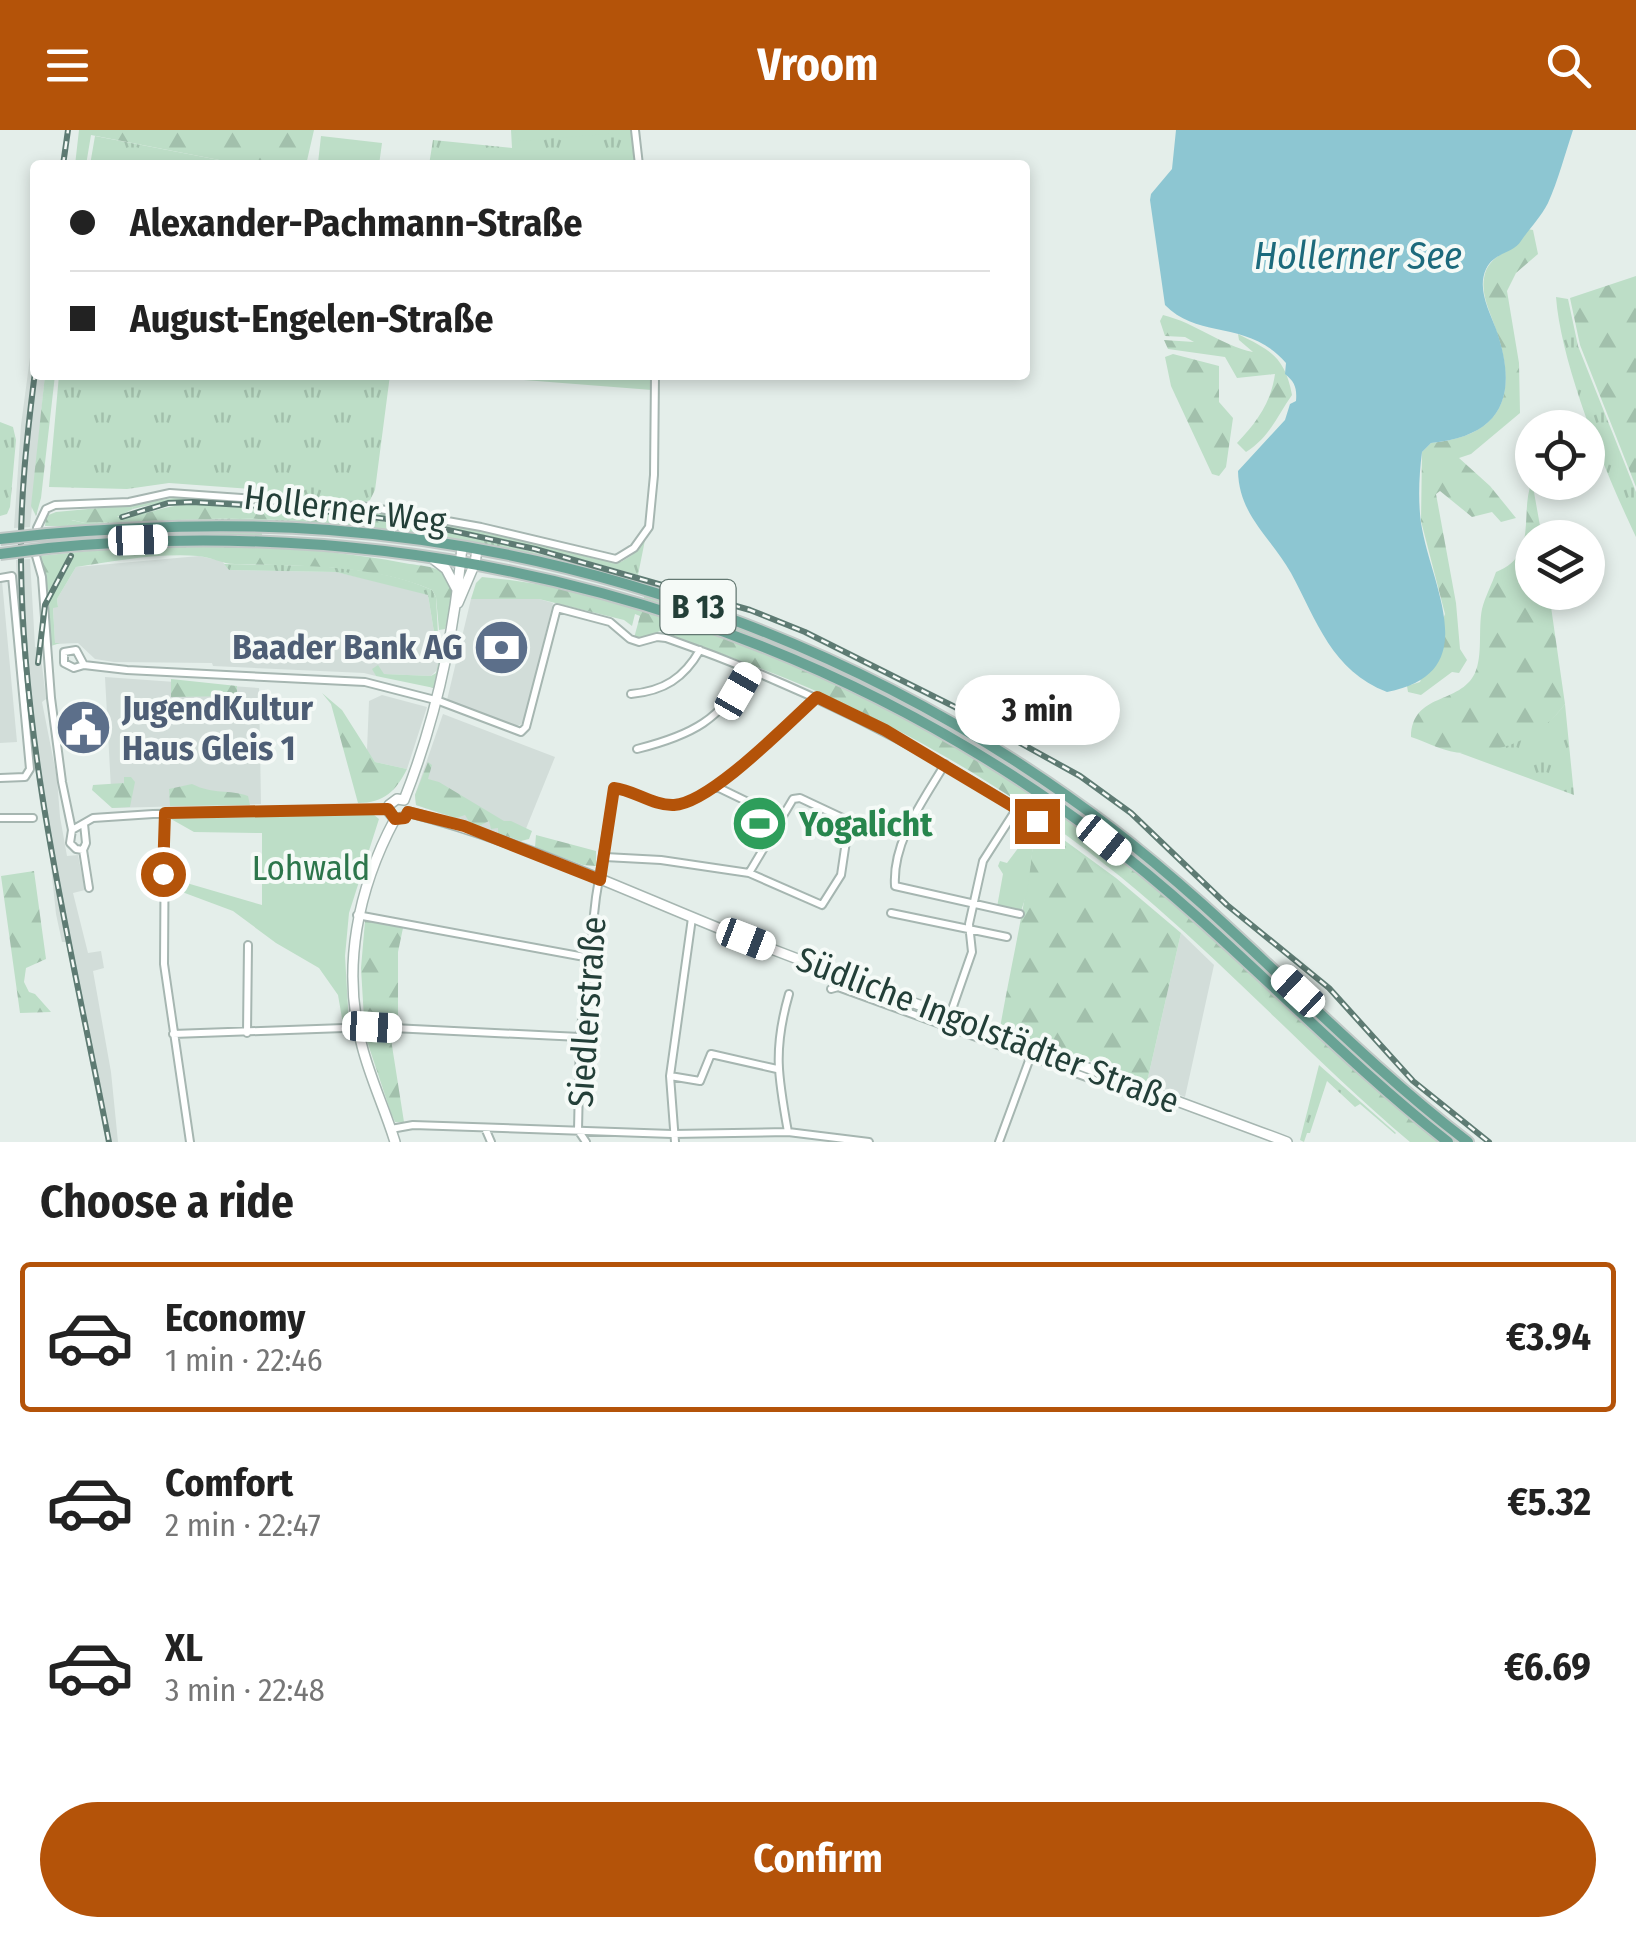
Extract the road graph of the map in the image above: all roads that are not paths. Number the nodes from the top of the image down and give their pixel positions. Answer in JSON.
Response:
{"nodes":[{"id":1,"x":635,"y":130,"type":"edge"},
{"id":2,"x":638,"y":160,"type":"edge"},
{"id":3,"x":655,"y":380,"type":"edge"},
{"id":4,"x":42,"y":531,"type":"junction"},
{"id":5,"x":0,"y":540,"type":"edge"},
{"id":6,"x":462,"y":547,"type":"junction"},
{"id":7,"x":477,"y":550,"type":"junction"},
{"id":8,"x":0,"y":554,"type":"edge"},
{"id":9,"x":36,"y":556,"type":"dead end"},
{"id":10,"x":430,"y":556,"type":"junction"},
{"id":11,"x":460,"y":560,"type":"junction"},
{"id":12,"x":475,"y":563,"type":"junction"},
{"id":13,"x":0,"y":578,"type":"edge"},
{"id":14,"x":456,"y":588,"type":"junction"},
{"id":15,"x":456,"y":608,"type":"junction"},
{"id":16,"x":700,"y":650,"type":"junction"},
{"id":17,"x":84,"y":665,"type":"dead end"},
{"id":18,"x":750,"y":670,"type":"junction"},
{"id":19,"x":632,"y":694,"type":"dead end"},
{"id":20,"x":817,"y":697,"type":"junction"},
{"id":21,"x":439,"y":701,"type":"junction"},
{"id":22,"x":638,"y":749,"type":"dead end"},
{"id":23,"x":945,"y":764,"type":"junction"},
{"id":24,"x":0,"y":778,"type":"edge"},
{"id":25,"x":715,"y":786,"type":"junction"},
{"id":26,"x":404,"y":800,"type":"junction"},
{"id":27,"x":1016,"y":808,"type":"junction"},
{"id":28,"x":388,"y":809,"type":"junction"},
{"id":29,"x":408,"y":812,"type":"junction"},
{"id":30,"x":165,"y":813,"type":"junction"},
{"id":31,"x":0,"y":818,"type":"edge"},
{"id":32,"x":33,"y":818,"type":"dead end"},
{"id":33,"x":781,"y":818,"type":"junction"},
{"id":34,"x":395,"y":819,"type":"junction"},
{"id":35,"x":1037,"y":821,"type":"dead end"},
{"id":36,"x":84,"y":824,"type":"junction"},
{"id":37,"x":72,"y":830,"type":"junction"},
{"id":38,"x":82,"y":850,"type":"junction"},
{"id":39,"x":605,"y":857,"type":"junction"},
{"id":40,"x":749,"y":873,"type":"junction"},
{"id":41,"x":600,"y":880,"type":"junction"},
{"id":42,"x":89,"y":888,"type":"dead end"},
{"id":43,"x":973,"y":904,"type":"junction"},
{"id":44,"x":892,"y":913,"type":"dead end"},
{"id":45,"x":1020,"y":914,"type":"dead end"},
{"id":46,"x":357,"y":916,"type":"junction"},
{"id":47,"x":692,"y":918,"type":"junction"},
{"id":48,"x":969,"y":928,"type":"junction"},
{"id":49,"x":1006,"y":937,"type":"dead end"},
{"id":50,"x":248,"y":944,"type":"dead end"},
{"id":51,"x":590,"y":958,"type":"junction"},
{"id":52,"x":832,"y":989,"type":"dead end"},
{"id":53,"x":789,"y":994,"type":"dead end"},
{"id":54,"x":950,"y":1015,"type":"junction"},
{"id":55,"x":358,"y":1028,"type":"junction"},
{"id":56,"x":247,"y":1032,"type":"junction"},
{"id":57,"x":173,"y":1034,"type":"junction"},
{"id":58,"x":580,"y":1037,"type":"junction"},
{"id":59,"x":1030,"y":1058,"type":"junction"},
{"id":60,"x":777,"y":1069,"type":"junction"},
{"id":61,"x":670,"y":1076,"type":"junction"},
{"id":62,"x":1100,"y":1082,"type":"dead end"},
{"id":63,"x":486,"y":1128,"type":"junction"},
{"id":64,"x":391,"y":1129,"type":"junction"},
{"id":65,"x":578,"y":1130,"type":"junction"},
{"id":66,"x":788,"y":1132,"type":"junction"},
{"id":67,"x":674,"y":1138,"type":"edge"},
{"id":68,"x":190,"y":1142,"type":"edge"},
{"id":69,"x":394,"y":1142,"type":"edge"},
{"id":70,"x":491,"y":1142,"type":"edge"},
{"id":71,"x":586,"y":1142,"type":"edge"},
{"id":72,"x":869,"y":1142,"type":"edge"},
{"id":73,"x":999,"y":1142,"type":"edge"},
{"id":74,"x":1287,"y":1142,"type":"edge"},
{"id":75,"x":1448,"y":1142,"type":"edge"},
{"id":76,"x":1468,"y":1142,"type":"edge"}],
"edges":[{"from":1,"to":2,"type":"street"},
{"from":3,"to":4,"type":"street","name":"Hollerner Weg"},
{"from":4,"to":5,"type":"main road","number":"B 13","bridge":true},
{"from":4,"to":6,"type":"main road","number":"B 13"},
{"from":6,"to":7,"type":"main road","number":"B 13"},
{"from":6,"to":11,"type":"street"},
{"from":7,"to":12,"type":"street"},
{"from":7,"to":76,"type":"main road","number":"B 13"},
{"from":8,"to":10,"type":"main road","number":"B 13","bridge":true},
{"from":9,"to":37,"type":"street"},
{"from":10,"to":11,"type":"main road","number":"B 13"},
{"from":10,"to":14,"type":"street"},
{"from":11,"to":12,"type":"main road","number":"B 13"},
{"from":11,"to":14,"type":"street"},
{"from":12,"to":15,"type":"street"},
{"from":12,"to":75,"type":"main road","number":"B 13"},
{"from":13,"to":24,"type":"street"},
{"from":14,"to":15,"type":"street"},
{"from":15,"to":21,"type":"street"},
{"from":16,"to":18,"type":"street"},
{"from":16,"to":19,"type":"street"},
{"from":16,"to":21,"type":"street"},
{"from":17,"to":21,"type":"street"},
{"from":18,"to":20,"type":"street"},
{"from":18,"to":22,"type":"street"},
{"from":20,"to":23,"type":"street"},
{"from":20,"to":25,"type":"street"},
{"from":21,"to":26,"type":"street"},
{"from":23,"to":27,"type":"street"},
{"from":23,"to":43,"type":"street"},
{"from":25,"to":33,"type":"street"},
{"from":25,"to":39,"type":"street","name":"Siedlerstraße"},
{"from":26,"to":28,"type":"street"},
{"from":26,"to":29,"type":"street"},
{"from":27,"to":35,"type":"street"},
{"from":27,"to":43,"type":"street"},
{"from":28,"to":30,"type":"street"},
{"from":28,"to":34,"type":"street"},
{"from":29,"to":34,"type":"street"},
{"from":29,"to":41,"type":"street","name":"Südliche Ingolstädter Straße"},
{"from":30,"to":36,"type":"street"},
{"from":30,"to":57,"type":"street"},
{"from":31,"to":32,"type":"street"},
{"from":33,"to":40,"type":"street"},
{"from":33,"to":40,"type":"street"},
{"from":34,"to":46,"type":"street"},
{"from":36,"to":37,"type":"street"},
{"from":36,"to":38,"type":"street"},
{"from":37,"to":38,"type":"street"},
{"from":38,"to":42,"type":"street"},
{"from":39,"to":40,"type":"street"},
{"from":39,"to":41,"type":"street","name":"Siedlerstraße"},
{"from":41,"to":47,"type":"street","name":"Südliche Ingolstädter Straße"},
{"from":41,"to":51,"type":"street","name":"Siedlerstraße"},
{"from":43,"to":45,"type":"street"},
{"from":43,"to":48,"type":"street"},
{"from":44,"to":48,"type":"street"},
{"from":46,"to":51,"type":"street"},
{"from":46,"to":55,"type":"street"},
{"from":47,"to":54,"type":"street","name":"Südliche Ingolstädter Straße"},
{"from":47,"to":61,"type":"street"},
{"from":48,"to":49,"type":"street"},
{"from":48,"to":54,"type":"street"},
{"from":50,"to":56,"type":"street"},
{"from":51,"to":58,"type":"street","name":"Siedlerstraße"},
{"from":52,"to":59,"type":"street"},
{"from":53,"to":60,"type":"street"},
{"from":54,"to":74,"type":"street","name":"Südliche Ingolstädter Straße"},
{"from":55,"to":56,"type":"street"},
{"from":55,"to":58,"type":"street"},
{"from":55,"to":64,"type":"street"},
{"from":56,"to":57,"type":"street"},
{"from":57,"to":68,"type":"street"},
{"from":58,"to":65,"type":"street","name":"Siedlerstraße"},
{"from":59,"to":62,"type":"street"},
{"from":59,"to":73,"type":"street"},
{"from":60,"to":61,"type":"street"},
{"from":60,"to":66,"type":"street"},
{"from":61,"to":67,"type":"street"},
{"from":63,"to":64,"type":"street"},
{"from":63,"to":65,"type":"street"},
{"from":63,"to":70,"type":"street"},
{"from":64,"to":69,"type":"street"},
{"from":65,"to":67,"type":"street"},
{"from":65,"to":71,"type":"street","name":"Siedlerstraße"},
{"from":66,"to":67,"type":"street"},
{"from":66,"to":72,"type":"street"}]}
